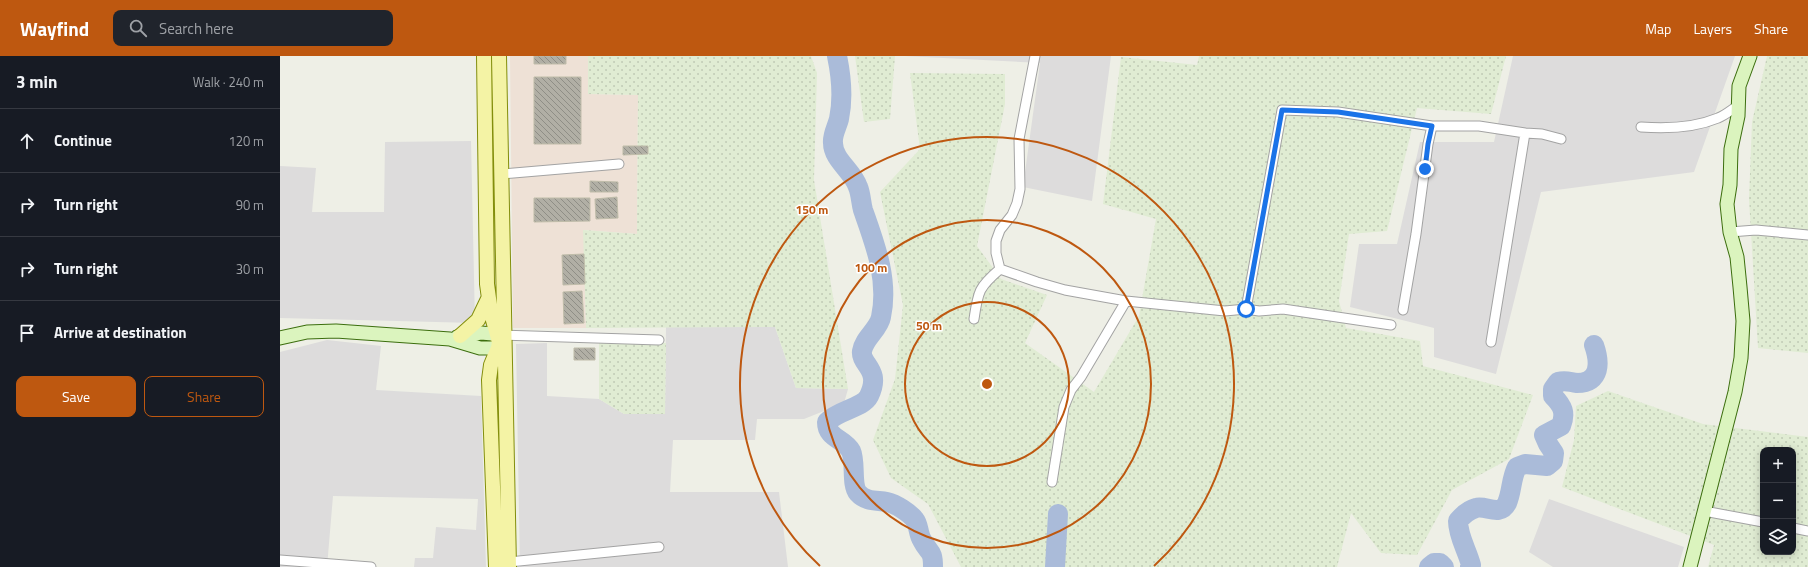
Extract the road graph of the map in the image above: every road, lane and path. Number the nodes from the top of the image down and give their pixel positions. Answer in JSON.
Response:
{"nodes":[{"id":1,"x":484,"y":56,"type":"edge"},
{"id":2,"x":499,"y":56,"type":"edge"},
{"id":3,"x":1036,"y":56,"type":"edge"},
{"id":4,"x":1750,"y":56,"type":"edge"},
{"id":5,"x":1739,"y":105,"type":"junction"},
{"id":6,"x":1432,"y":126,"type":"junction"},
{"id":7,"x":1641,"y":127,"type":"dead end"},
{"id":8,"x":1525,"y":133,"type":"junction"},
{"id":9,"x":1561,"y":139,"type":"dead end"},
{"id":10,"x":619,"y":164,"type":"dead end"},
{"id":11,"x":501,"y":174,"type":"junction"},
{"id":12,"x":1730,"y":232,"type":"junction"},
{"id":13,"x":1808,"y":235,"type":"edge"},
{"id":14,"x":1000,"y":269,"type":"junction"},
{"id":15,"x":488,"y":299,"type":"junction"},
{"id":16,"x":1126,"y":301,"type":"junction"},
{"id":17,"x":1246,"y":309,"type":"junction"},
{"id":18,"x":1403,"y":310,"type":"dead end"},
{"id":19,"x":974,"y":319,"type":"dead end"},
{"id":20,"x":1391,"y":325,"type":"dead end"},
{"id":21,"x":280,"y":338,"type":"edge"},
{"id":22,"x":455,"y":338,"type":"junction"},
{"id":23,"x":659,"y":340,"type":"dead end"},
{"id":24,"x":501,"y":341,"type":"junction"},
{"id":25,"x":1491,"y":342,"type":"dead end"},
{"id":26,"x":505,"y":407,"type":"junction"},
{"id":27,"x":490,"y":408,"type":"junction"},
{"id":28,"x":1052,"y":482,"type":"dead end"},
{"id":29,"x":1704,"y":511,"type":"junction"},
{"id":30,"x":1760,"y":521,"type":"edge"},
{"id":31,"x":1796,"y":528,"type":"edge"},
{"id":32,"x":1808,"y":530,"type":"edge"},
{"id":33,"x":659,"y":547,"type":"dead end"},
{"id":34,"x":280,"y":560,"type":"edge"},
{"id":35,"x":505,"y":565,"type":"edge"},
{"id":36,"x":371,"y":567,"type":"edge"},
{"id":37,"x":1690,"y":567,"type":"edge"}],
"edges":[{"from":1,"to":15,"type":"main road"},
{"from":2,"to":11,"type":"main road"},
{"from":3,"to":14,"type":"street"},
{"from":4,"to":5,"type":"street"},
{"from":5,"to":7,"type":"street"},
{"from":5,"to":12,"type":"street"},
{"from":6,"to":8,"type":"street"},
{"from":6,"to":17,"type":"street"},
{"from":6,"to":18,"type":"street"},
{"from":8,"to":9,"type":"street"},
{"from":8,"to":25,"type":"street"},
{"from":10,"to":11,"type":"street"},
{"from":11,"to":24,"type":"main road"},
{"from":12,"to":13,"type":"street"},
{"from":12,"to":29,"type":"street"},
{"from":14,"to":16,"type":"street"},
{"from":14,"to":19,"type":"street"},
{"from":15,"to":22,"type":"main road"},
{"from":15,"to":24,"type":"main road"},
{"from":16,"to":17,"type":"street"},
{"from":16,"to":28,"type":"street"},
{"from":17,"to":20,"type":"street"},
{"from":21,"to":22,"type":"street"},
{"from":22,"to":24,"type":"street"},
{"from":23,"to":24,"type":"street"},
{"from":24,"to":26,"type":"main road"},
{"from":24,"to":27,"type":"main road"},
{"from":26,"to":27,"type":"main road"},
{"from":26,"to":35,"type":"main road"},
{"from":27,"to":35,"type":"main road"},
{"from":29,"to":30,"type":"street"},
{"from":29,"to":37,"type":"street"},
{"from":31,"to":32,"type":"street"},
{"from":33,"to":35,"type":"street"},
{"from":34,"to":36,"type":"street"}]}
